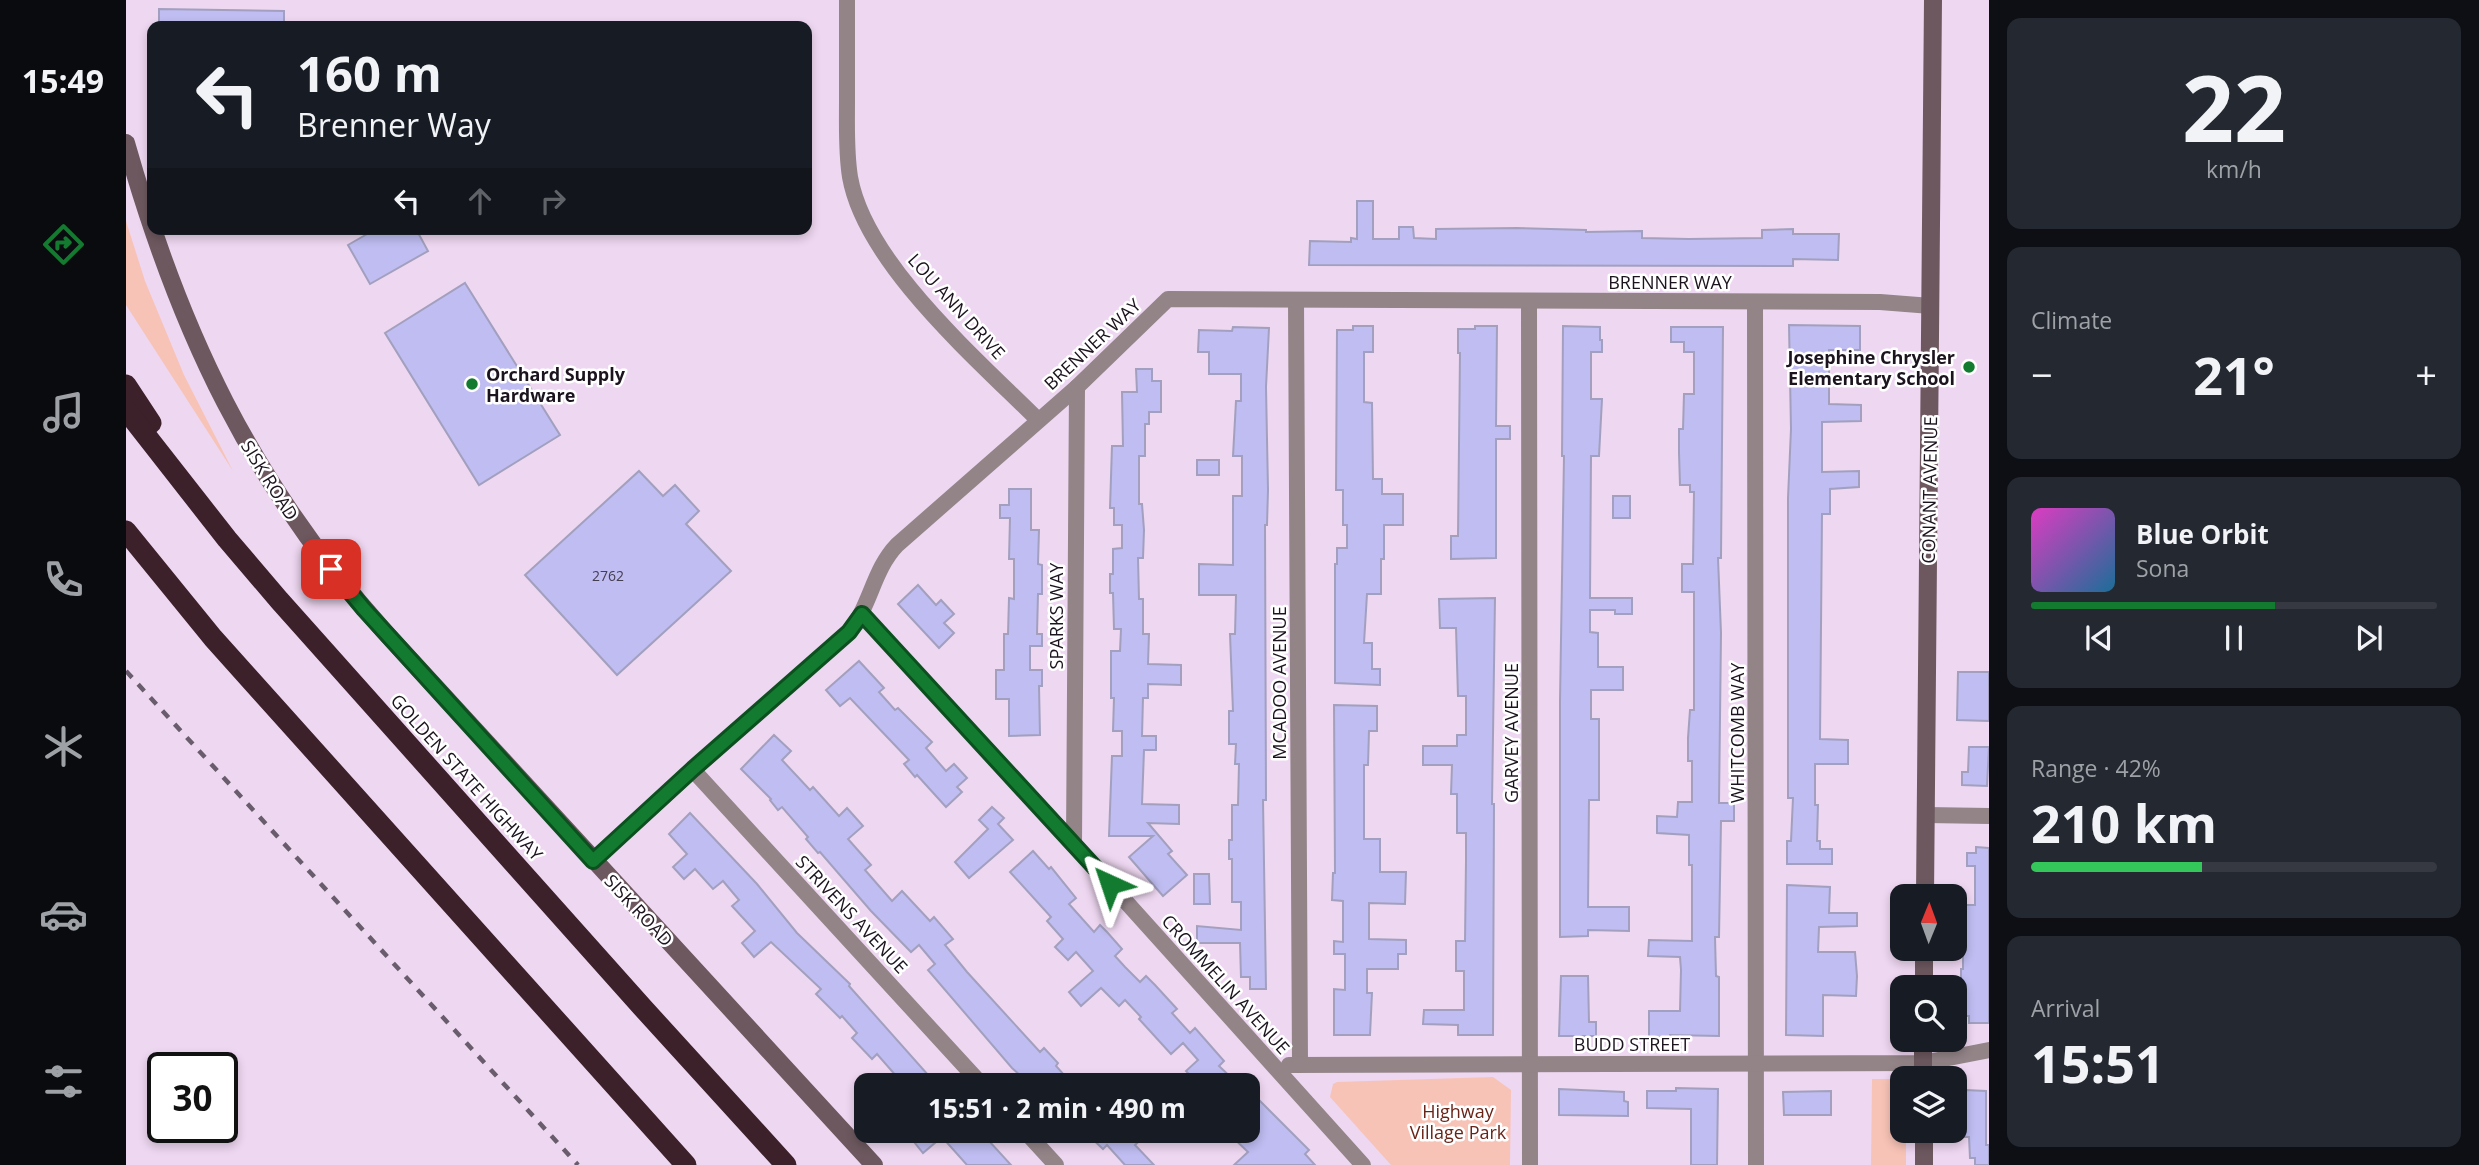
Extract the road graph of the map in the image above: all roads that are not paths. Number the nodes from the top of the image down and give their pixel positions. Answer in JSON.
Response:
{"nodes":[{"id":1,"x":848,"y":0,"type":"edge"},
{"id":2,"x":1933,"y":0,"type":"edge"},
{"id":3,"x":126,"y":143,"type":"edge"},
{"id":4,"x":147,"y":214,"type":"edge"},
{"id":5,"x":153,"y":235,"type":"edge"},
{"id":6,"x":1296,"y":300,"type":"junction"},
{"id":7,"x":1529,"y":301,"type":"junction"},
{"id":8,"x":1755,"y":302,"type":"junction"},
{"id":9,"x":1931,"y":306,"type":"junction"},
{"id":10,"x":126,"y":385,"type":"edge"},
{"id":11,"x":1077,"y":387,"type":"junction"},
{"id":12,"x":126,"y":411,"type":"edge"},
{"id":13,"x":1038,"y":420,"type":"junction"},
{"id":14,"x":126,"y":531,"type":"edge"},
{"id":15,"x":227,"y":539,"type":"junction"},
{"id":16,"x":126,"y":547,"type":"edge"},
{"id":17,"x":862,"y":614,"type":"junction"},
{"id":18,"x":213,"y":638,"type":"junction"},
{"id":19,"x":693,"y":769,"type":"junction"},
{"id":20,"x":1926,"y":815,"type":"junction"},
{"id":21,"x":1989,"y":816,"type":"edge"},
{"id":22,"x":1074,"y":844,"type":"junction"},
{"id":23,"x":593,"y":861,"type":"junction"},
{"id":24,"x":1925,"y":884,"type":"edge"},
{"id":25,"x":1989,"y":1050,"type":"edge"},
{"id":26,"x":1531,"y":1063,"type":"junction"},
{"id":27,"x":1757,"y":1063,"type":"junction"},
{"id":28,"x":1300,"y":1065,"type":"junction"},
{"id":29,"x":1274,"y":1066,"type":"junction"},
{"id":30,"x":1936,"y":1066,"type":"edge"},
{"id":31,"x":1890,"y":1069,"type":"edge"},
{"id":32,"x":971,"y":1073,"type":"edge"},
{"id":33,"x":1036,"y":1143,"type":"edge"},
{"id":34,"x":1924,"y":1143,"type":"edge"},
{"id":35,"x":685,"y":1165,"type":"edge"},
{"id":36,"x":786,"y":1165,"type":"edge"},
{"id":37,"x":874,"y":1165,"type":"edge"},
{"id":38,"x":1056,"y":1165,"type":"edge"},
{"id":39,"x":1363,"y":1165,"type":"edge"},
{"id":40,"x":1530,"y":1165,"type":"edge"},
{"id":41,"x":1756,"y":1165,"type":"edge"},
{"id":42,"x":1924,"y":1165,"type":"edge"}],
"edges":[{"from":1,"to":13,"type":"street","name":"LOU ANN DRIVE"},
{"from":2,"to":9,"type":"main road","name":"CONANT AVENUE"},
{"from":3,"to":4,"type":"main road","name":"SISK ROAD"},
{"from":5,"to":23,"type":"main road","name":"SISK ROAD"},
{"from":6,"to":7,"type":"street","name":"BRENNER WAY"},
{"from":6,"to":11,"type":"street","name":"BRENNER WAY"},
{"from":6,"to":28,"type":"street","name":"MCADOO AVENUE"},
{"from":7,"to":8,"type":"street","name":"BRENNER WAY"},
{"from":7,"to":26,"type":"street","name":"GARVEY AVENUE"},
{"from":8,"to":9,"type":"street","name":"BRENNER WAY"},
{"from":8,"to":27,"type":"street","name":"WHITCOMB WAY"},
{"from":9,"to":20,"type":"main road","name":"CONANT AVENUE"},
{"from":10,"to":15,"type":"highway"},
{"from":11,"to":13,"type":"street","name":"BRENNER WAY"},
{"from":11,"to":22,"type":"street","name":"SPARKS WAY"},
{"from":12,"to":15,"type":"highway","name":"GOLDEN STATE HIGHWAY"},
{"from":13,"to":17,"type":"street","name":"BRENNER WAY"},
{"from":14,"to":18,"type":"highway"},
{"from":15,"to":36,"type":"highway","name":"GOLDEN STATE HIGHWAY"},
{"from":16,"to":18,"type":"highway"},
{"from":17,"to":19,"type":"street","name":"BRENNER WAY"},
{"from":17,"to":22,"type":"street","name":"CROMMELIN AVENUE"},
{"from":18,"to":35,"type":"highway"},
{"from":19,"to":23,"type":"street","name":"BRENNER WAY"},
{"from":19,"to":32,"type":"street","name":"STRIVENS AVENUE"},
{"from":20,"to":21,"type":"street"},
{"from":20,"to":24,"type":"main road","name":"CONANT AVENUE"},
{"from":22,"to":29,"type":"street","name":"CROMMELIN AVENUE"},
{"from":23,"to":37,"type":"main road","name":"SISK ROAD"},
{"from":25,"to":30,"type":"street","name":"BUDD STREET"},
{"from":26,"to":27,"type":"street","name":"BUDD STREET"},
{"from":26,"to":28,"type":"street","name":"BUDD STREET"},
{"from":26,"to":40,"type":"street","name":"GARVEY AVENUE"},
{"from":27,"to":31,"type":"street","name":"BUDD STREET"},
{"from":27,"to":41,"type":"street","name":"WHITCOMB WAY"},
{"from":28,"to":29,"type":"street","name":"BUDD STREET"},
{"from":29,"to":39,"type":"street","name":"CROMMELIN AVENUE"},
{"from":33,"to":38,"type":"street"},
{"from":34,"to":42,"type":"main road"}]}
